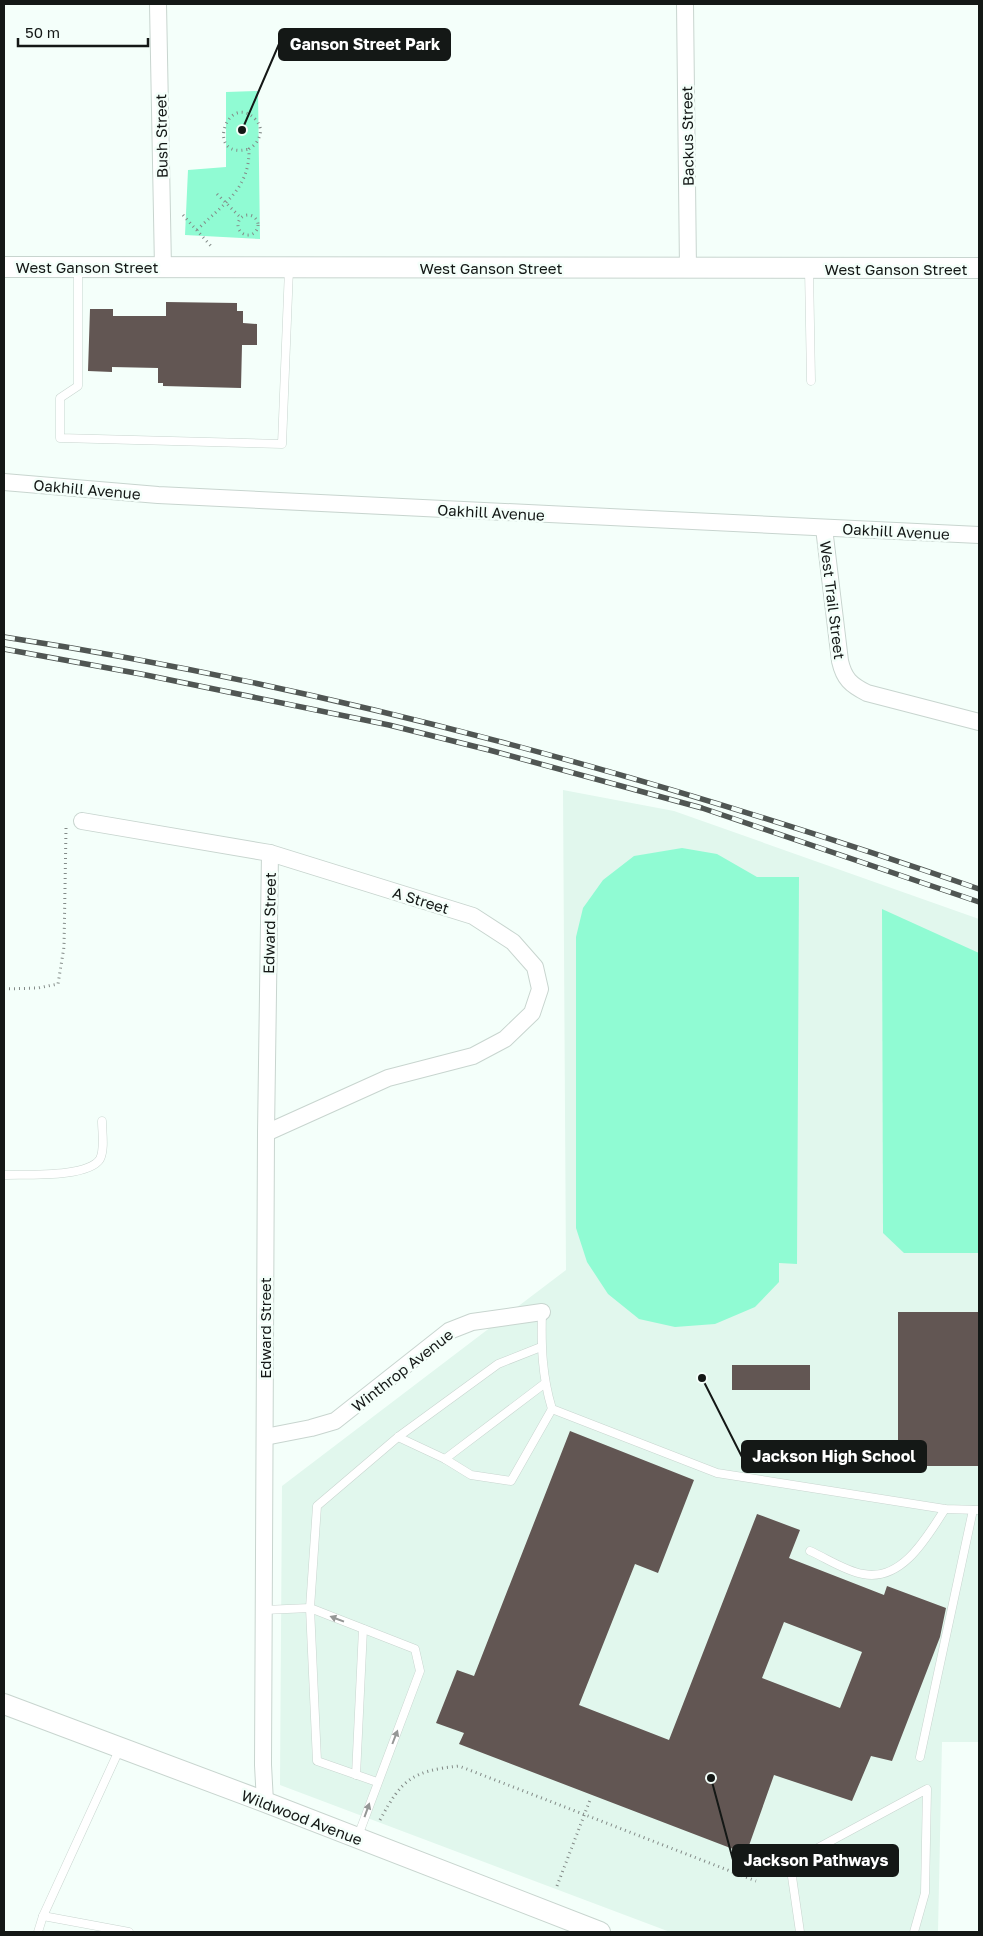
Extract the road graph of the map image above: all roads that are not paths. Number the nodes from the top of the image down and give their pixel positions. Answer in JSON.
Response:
{"nodes":[{"id":1,"x":158,"y":4,"type":"edge"},
{"id":2,"x":685,"y":4,"type":"edge"},
{"id":3,"x":4,"y":267,"type":"edge"},
{"id":4,"x":289,"y":267,"type":"junction"},
{"id":5,"x":78,"y":268,"type":"junction"},
{"id":6,"x":163,"y":268,"type":"junction"},
{"id":7,"x":979,"y":268,"type":"edge"},
{"id":8,"x":688,"y":269,"type":"junction"},
{"id":9,"x":809,"y":269,"type":"junction"},
{"id":10,"x":811,"y":381,"type":"dead end"},
{"id":11,"x":4,"y":482,"type":"edge"},
{"id":12,"x":824,"y":528,"type":"junction"},
{"id":13,"x":979,"y":535,"type":"edge"},
{"id":14,"x":979,"y":722,"type":"edge"},
{"id":15,"x":82,"y":821,"type":"road end"},
{"id":16,"x":270,"y":853,"type":"junction"},
{"id":17,"x":102,"y":1121,"type":"dead end"},
{"id":18,"x":266,"y":1132,"type":"junction"},
{"id":19,"x":4,"y":1175,"type":"edge"},
{"id":20,"x":542,"y":1312,"type":"joint"},
{"id":21,"x":541,"y":1347,"type":"junction"},
{"id":22,"x":544,"y":1384,"type":"junction"},
{"id":23,"x":552,"y":1409,"type":"junction"},
{"id":24,"x":265,"y":1437,"type":"junction"},
{"id":25,"x":398,"y":1437,"type":"junction"},
{"id":26,"x":445,"y":1459,"type":"junction"},
{"id":27,"x":945,"y":1510,"type":"junction"},
{"id":28,"x":976,"y":1510,"type":"edge"},
{"id":29,"x":810,"y":1551,"type":"dead end"},
{"id":30,"x":310,"y":1608,"type":"junction"},
{"id":31,"x":264,"y":1610,"type":"junction"},
{"id":32,"x":362,"y":1629,"type":"junction"},
{"id":33,"x":4,"y":1704,"type":"edge"},
{"id":34,"x":120,"y":1748,"type":"junction"},
{"id":35,"x":920,"y":1757,"type":"dead end"},
{"id":36,"x":356,"y":1775,"type":"junction"},
{"id":37,"x":377,"y":1782,"type":"junction"},
{"id":38,"x":265,"y":1802,"type":"junction"},
{"id":39,"x":357,"y":1838,"type":"junction"},
{"id":40,"x":43,"y":1916,"type":"junction"},
{"id":41,"x":38,"y":1932,"type":"edge"},
{"id":42,"x":129,"y":1932,"type":"edge"},
{"id":43,"x":600,"y":1932,"type":"edge"},
{"id":44,"x":800,"y":1932,"type":"edge"},
{"id":45,"x":914,"y":1932,"type":"edge"}],
"edges":[{"from":1,"to":6,"type":"street","name":"Bush Street"},
{"from":2,"to":8,"type":"street","name":"Backus Street"},
{"from":3,"to":5,"type":"street","name":"West Ganson Street"},
{"from":4,"to":5,"type":"lane"},
{"from":4,"to":6,"type":"street","name":"West Ganson Street"},
{"from":4,"to":8,"type":"street","name":"West Ganson Street"},
{"from":5,"to":6,"type":"street","name":"West Ganson Street"},
{"from":7,"to":9,"type":"street","name":"West Ganson Street"},
{"from":8,"to":9,"type":"street","name":"West Ganson Street"},
{"from":9,"to":10,"type":"lane"},
{"from":11,"to":12,"type":"street","name":"Oakhill Avenue"},
{"from":12,"to":13,"type":"street","name":"Oakhill Avenue"},
{"from":12,"to":14,"type":"street","name":"West Trail Street"},
{"from":15,"to":16,"type":"street","name":"A Street"},
{"from":16,"to":18,"type":"street","name":"Edward Street"},
{"from":16,"to":18,"type":"street","name":"A Street"},
{"from":17,"to":19,"type":"lane"},
{"from":18,"to":24,"type":"street","name":"Edward Street"},
{"from":20,"to":21,"type":"lane"},
{"from":20,"to":24,"type":"street","name":"Winthrop Avenue"},
{"from":21,"to":22,"type":"lane"},
{"from":21,"to":25,"type":"lane"},
{"from":22,"to":23,"type":"lane"},
{"from":22,"to":26,"type":"lane"},
{"from":23,"to":26,"type":"lane"},
{"from":23,"to":27,"type":"lane"},
{"from":24,"to":31,"type":"street","name":"Edward Street"},
{"from":25,"to":26,"type":"lane"},
{"from":25,"to":30,"type":"lane"},
{"from":27,"to":28,"type":"lane"},
{"from":27,"to":29,"type":"lane"},
{"from":28,"to":35,"type":"lane"},
{"from":30,"to":31,"type":"lane"},
{"from":32,"to":30,"type":"lane","one_way":true},
{"from":30,"to":36,"type":"lane"},
{"from":31,"to":38,"type":"street","name":"Edward Street"},
{"from":32,"to":36,"type":"lane"},
{"from":37,"to":32,"type":"lane","one_way":true},
{"from":33,"to":34,"type":"street","name":"Wildwood Avenue"},
{"from":34,"to":38,"type":"street","name":"Wildwood Avenue"},
{"from":34,"to":40,"type":"lane"},
{"from":36,"to":37,"type":"lane"},
{"from":39,"to":37,"type":"lane","one_way":true},
{"from":38,"to":39,"type":"street","name":"Wildwood Avenue"},
{"from":39,"to":43,"type":"street","name":"Wildwood Avenue"},
{"from":40,"to":41,"type":"lane"},
{"from":40,"to":42,"type":"lane"},
{"from":44,"to":45,"type":"lane"}]}
